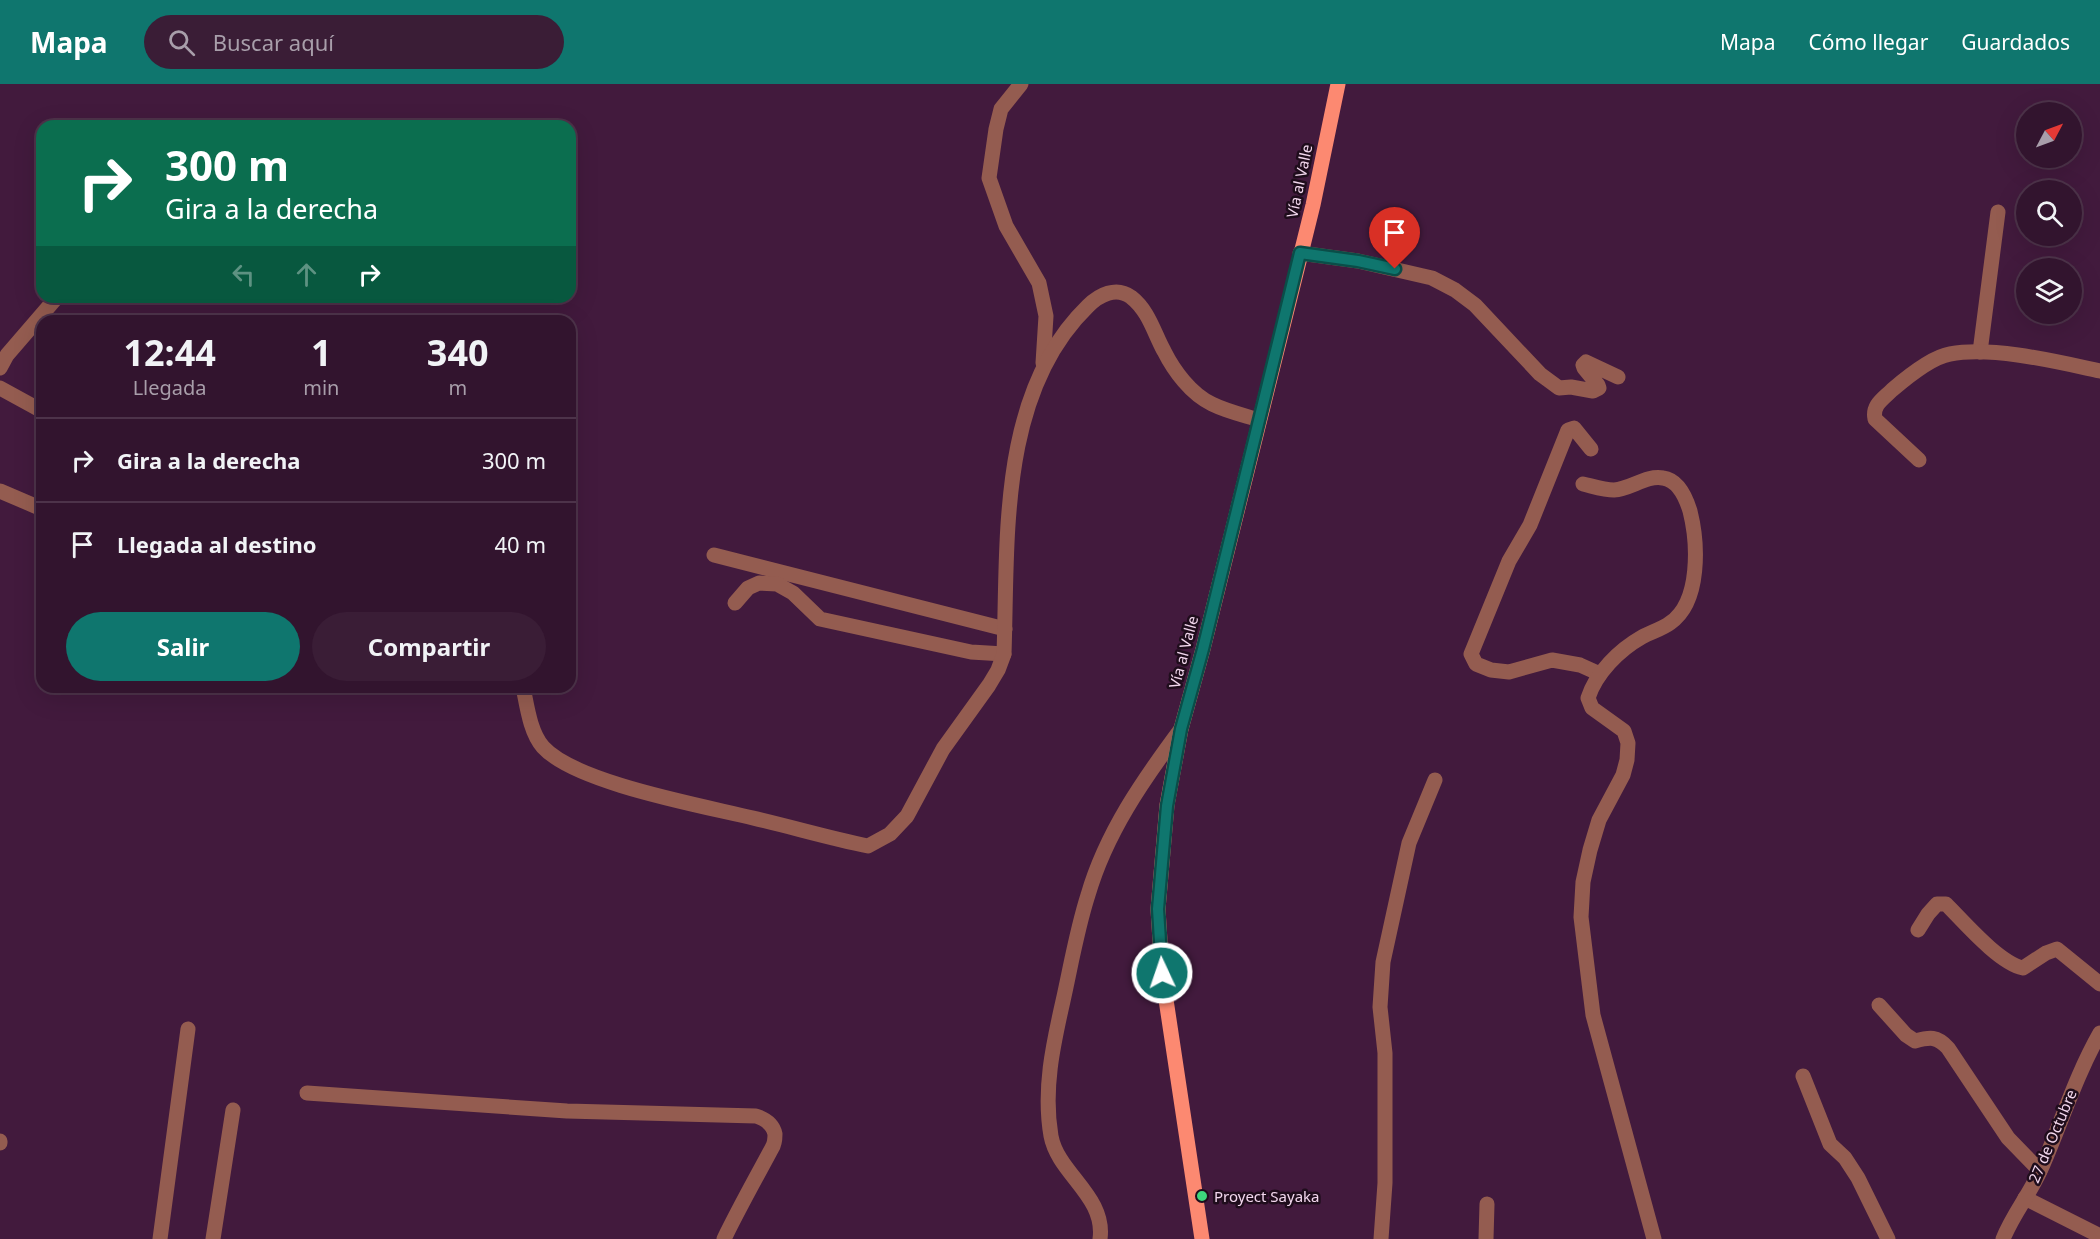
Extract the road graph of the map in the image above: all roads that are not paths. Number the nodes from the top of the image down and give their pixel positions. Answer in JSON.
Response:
{"nodes":[{"id":1,"x":1021,"y":84,"type":"edge"},
{"id":2,"x":1338,"y":84,"type":"edge"},
{"id":3,"x":1998,"y":212,"type":"dead end"},
{"id":4,"x":1300,"y":253,"type":"junction"},
{"id":5,"x":52,"y":303,"type":"edge"},
{"id":6,"x":41,"y":315,"type":"edge"},
{"id":7,"x":36,"y":321,"type":"edge"},
{"id":8,"x":1980,"y":352,"type":"junction"},
{"id":9,"x":0,"y":368,"type":"edge"},
{"id":10,"x":1042,"y":369,"type":"junction"},
{"id":11,"x":2100,"y":371,"type":"edge"},
{"id":12,"x":1618,"y":377,"type":"dead end"},
{"id":13,"x":0,"y":388,"type":"edge"},
{"id":14,"x":36,"y":408,"type":"edge"},
{"id":15,"x":1259,"y":420,"type":"junction"},
{"id":16,"x":1591,"y":449,"type":"dead end"},
{"id":17,"x":1919,"y":460,"type":"dead end"},
{"id":18,"x":1583,"y":484,"type":"dead end"},
{"id":19,"x":0,"y":491,"type":"edge"},
{"id":20,"x":36,"y":506,"type":"edge"},
{"id":21,"x":714,"y":555,"type":"dead end"},
{"id":22,"x":735,"y":603,"type":"dead end"},
{"id":23,"x":1005,"y":629,"type":"junction"},
{"id":24,"x":1004,"y":654,"type":"junction"},
{"id":25,"x":1600,"y":675,"type":"junction"},
{"id":26,"x":524,"y":693,"type":"edge"},
{"id":27,"x":1181,"y":729,"type":"junction"},
{"id":28,"x":1435,"y":780,"type":"dead end"},
{"id":29,"x":1918,"y":930,"type":"dead end"},
{"id":30,"x":2100,"y":984,"type":"edge"},
{"id":31,"x":1879,"y":1005,"type":"dead end"},
{"id":32,"x":188,"y":1029,"type":"dead end"},
{"id":33,"x":2100,"y":1033,"type":"edge"},
{"id":34,"x":1803,"y":1076,"type":"dead end"},
{"id":35,"x":307,"y":1093,"type":"dead end"},
{"id":36,"x":233,"y":1110,"type":"dead end"},
{"id":37,"x":2040,"y":1172,"type":"junction"},
{"id":38,"x":2025,"y":1198,"type":"junction"},
{"id":39,"x":1487,"y":1204,"type":"dead end"},
{"id":40,"x":2100,"y":1236,"type":"edge"},
{"id":41,"x":160,"y":1239,"type":"edge"},
{"id":42,"x":213,"y":1239,"type":"edge"},
{"id":43,"x":724,"y":1239,"type":"edge"},
{"id":44,"x":1100,"y":1239,"type":"edge"},
{"id":45,"x":1202,"y":1239,"type":"edge"},
{"id":46,"x":1381,"y":1239,"type":"edge"},
{"id":47,"x":1486,"y":1239,"type":"edge"},
{"id":48,"x":1654,"y":1239,"type":"edge"},
{"id":49,"x":1888,"y":1239,"type":"edge"},
{"id":50,"x":2004,"y":1239,"type":"edge"}],
"edges":[{"from":1,"to":10,"type":"street"},
{"from":2,"to":4,"type":"main road","name":"Vía al Valle"},
{"from":3,"to":8,"type":"street"},
{"from":4,"to":12,"type":"street"},
{"from":4,"to":15,"type":"main road","name":"Vía al Valle"},
{"from":5,"to":6,"type":"street"},
{"from":7,"to":9,"type":"street"},
{"from":8,"to":11,"type":"street"},
{"from":8,"to":17,"type":"street"},
{"from":10,"to":15,"type":"street"},
{"from":10,"to":23,"type":"street"},
{"from":13,"to":14,"type":"street"},
{"from":15,"to":27,"type":"main road","name":"Vía al Valle"},
{"from":16,"to":25,"type":"street"},
{"from":18,"to":25,"type":"street"},
{"from":19,"to":20,"type":"street"},
{"from":21,"to":23,"type":"street"},
{"from":22,"to":24,"type":"street"},
{"from":23,"to":24,"type":"street"},
{"from":24,"to":26,"type":"street"},
{"from":25,"to":48,"type":"street"},
{"from":27,"to":44,"type":"street"},
{"from":27,"to":45,"type":"main road","name":"Vía al Valle"},
{"from":28,"to":46,"type":"street"},
{"from":29,"to":30,"type":"street"},
{"from":31,"to":37,"type":"street"},
{"from":32,"to":41,"type":"street"},
{"from":33,"to":37,"type":"street","name":"27 de Octubre"},
{"from":34,"to":49,"type":"street"},
{"from":35,"to":43,"type":"street"},
{"from":36,"to":42,"type":"street"},
{"from":37,"to":38,"type":"street","name":"27 de Octubre"},
{"from":38,"to":40,"type":"street"},
{"from":38,"to":50,"type":"street","name":"27 de Octubre"},
{"from":39,"to":47,"type":"street"}]}
